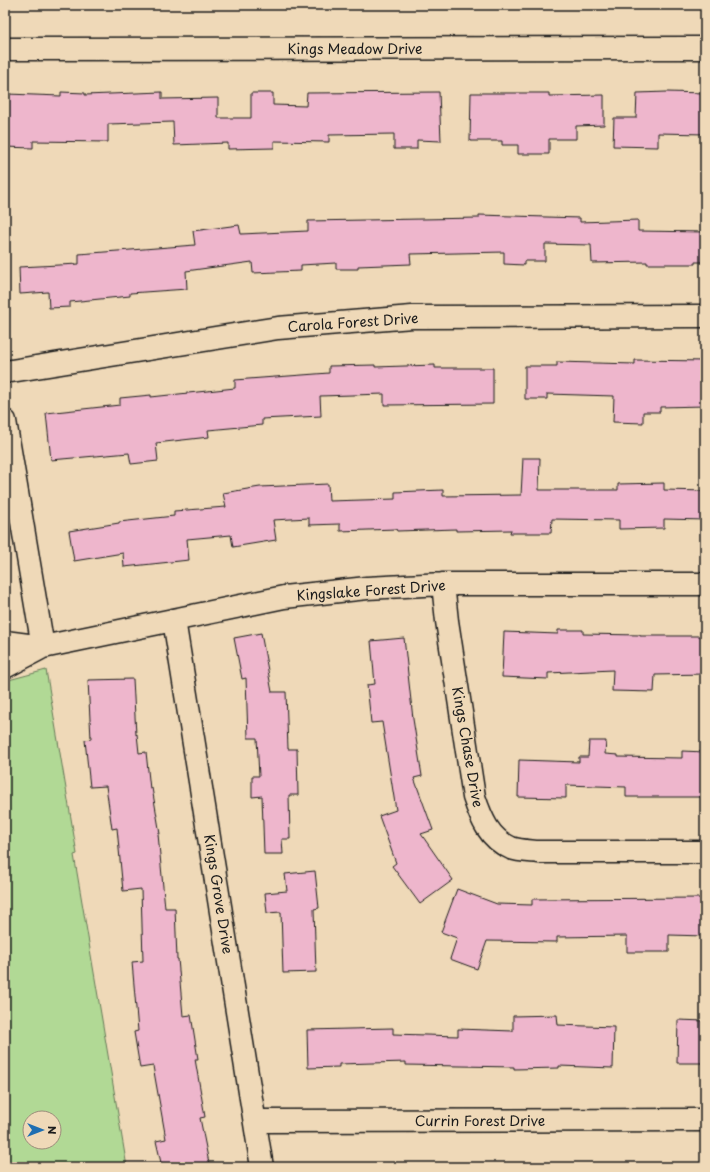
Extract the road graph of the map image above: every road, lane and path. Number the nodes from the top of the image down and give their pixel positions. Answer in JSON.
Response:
{"nodes":[{"id":1,"x":705,"y":48,"type":"edge"},
{"id":2,"x":5,"y":49,"type":"edge"},
{"id":3,"x":705,"y":316,"type":"edge"},
{"id":4,"x":5,"y":372,"type":"edge"},
{"id":5,"x":5,"y":421,"type":"edge"},
{"id":6,"x":443,"y":584,"type":"junction"},
{"id":7,"x":705,"y":584,"type":"edge"},
{"id":8,"x":174,"y":620,"type":"junction"},
{"id":9,"x":5,"y":642,"type":"edge"},
{"id":10,"x":43,"y":647,"type":"junction"},
{"id":11,"x":5,"y":667,"type":"edge"},
{"id":12,"x":705,"y":852,"type":"edge"},
{"id":13,"x":705,"y":1120,"type":"edge"},
{"id":14,"x":255,"y":1121,"type":"junction"},
{"id":15,"x":262,"y":1167,"type":"edge"}],
"edges":[{"from":1,"to":2,"type":"street","name":"Kings Meadow Drive"},
{"from":3,"to":4,"type":"street","name":"Carola Forest Drive"},
{"from":5,"to":10,"type":"street"},
{"from":6,"to":7,"type":"street","name":"Kingslake Forest Drive"},
{"from":6,"to":8,"type":"street","name":"Kingslake Forest Drive"},
{"from":6,"to":12,"type":"street","name":"Kings Chase Drive"},
{"from":8,"to":10,"type":"street","name":"Kingslake Forest Drive"},
{"from":8,"to":14,"type":"street","name":"Kings Grove Drive"},
{"from":9,"to":10,"type":"street","name":"Kingslake Forest Drive"},
{"from":10,"to":11,"type":"street","name":"Kingslake Forest Drive"},
{"from":13,"to":14,"type":"street","name":"Currin Forest Drive"},
{"from":14,"to":15,"type":"street","name":"Kings Grove Drive"}]}
